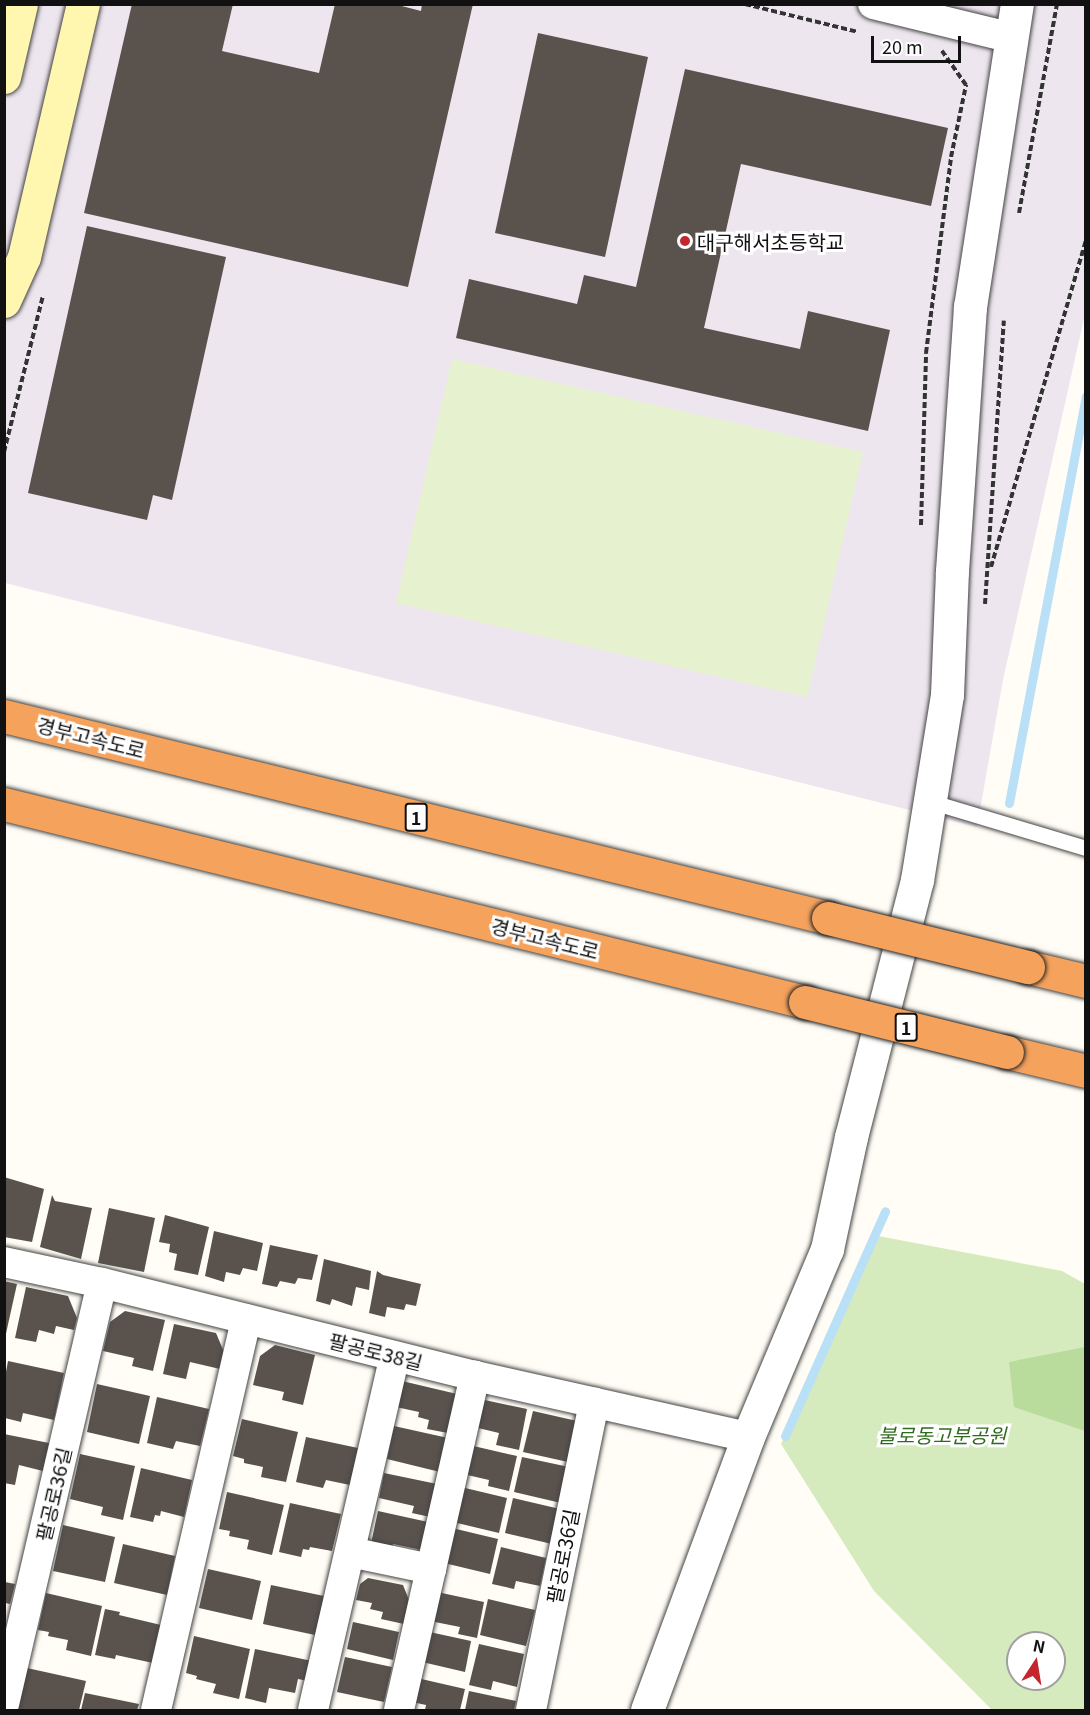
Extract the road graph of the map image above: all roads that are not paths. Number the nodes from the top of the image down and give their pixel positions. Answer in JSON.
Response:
{"nodes":[{"id":1,"x":21,"y":4,"type":"edge"},
{"id":2,"x":83,"y":4,"type":"edge"},
{"id":3,"x":873,"y":4,"type":"edge"},
{"id":4,"x":1017,"y":4,"type":"edge"},
{"id":5,"x":1012,"y":38,"type":"junction"},
{"id":6,"x":4,"y":77,"type":"edge"},
{"id":7,"x":4,"y":301,"type":"edge"},
{"id":8,"x":4,"y":716,"type":"edge"},
{"id":9,"x":930,"y":801,"type":"junction"},
{"id":10,"x":4,"y":804,"type":"edge"},
{"id":11,"x":1086,"y":848,"type":"edge"},
{"id":12,"x":1086,"y":981,"type":"edge"},
{"id":13,"x":1086,"y":1071,"type":"edge"},
{"id":14,"x":4,"y":1262,"type":"edge"},
{"id":15,"x":102,"y":1283,"type":"junction"},
{"id":16,"x":246,"y":1319,"type":"junction"},
{"id":17,"x":395,"y":1356,"type":"junction"},
{"id":18,"x":475,"y":1376,"type":"junction"},
{"id":19,"x":594,"y":1402,"type":"junction"},
{"id":20,"x":748,"y":1437,"type":"junction"},
{"id":21,"x":350,"y":1552,"type":"junction"},
{"id":22,"x":431,"y":1569,"type":"junction"},
{"id":23,"x":4,"y":1704,"type":"edge"},
{"id":24,"x":156,"y":1710,"type":"edge"},
{"id":25,"x":313,"y":1710,"type":"edge"},
{"id":26,"x":399,"y":1710,"type":"edge"},
{"id":27,"x":531,"y":1710,"type":"edge"},
{"id":28,"x":647,"y":1710,"type":"edge"}],
"edges":[{"from":1,"to":6,"type":"main road"},
{"from":2,"to":7,"type":"main road"},
{"from":3,"to":5,"type":"street"},
{"from":4,"to":5,"type":"street"},
{"from":5,"to":9,"type":"street"},
{"from":8,"to":12,"type":"highway","name":"경부고속도로","number":"1","bridge":true},
{"from":9,"to":11,"type":"lane"},
{"from":9,"to":20,"type":"street"},
{"from":10,"to":13,"type":"highway","name":"경부고속도로","number":"1","bridge":true},
{"from":14,"to":15,"type":"street","name":"팔공로38길"},
{"from":15,"to":16,"type":"street","name":"팔공로38길"},
{"from":15,"to":23,"type":"street","name":"팔공로36길"},
{"from":16,"to":17,"type":"street","name":"팔공로38길"},
{"from":16,"to":24,"type":"street"},
{"from":17,"to":18,"type":"street","name":"팔공로38길"},
{"from":17,"to":21,"type":"street"},
{"from":18,"to":19,"type":"street","name":"팔공로38길"},
{"from":18,"to":22,"type":"street"},
{"from":19,"to":20,"type":"street","name":"팔공로38길"},
{"from":19,"to":27,"type":"street","name":"팔공로36길"},
{"from":20,"to":28,"type":"street"},
{"from":21,"to":22,"type":"street"},
{"from":21,"to":25,"type":"street"},
{"from":22,"to":26,"type":"street"}]}
